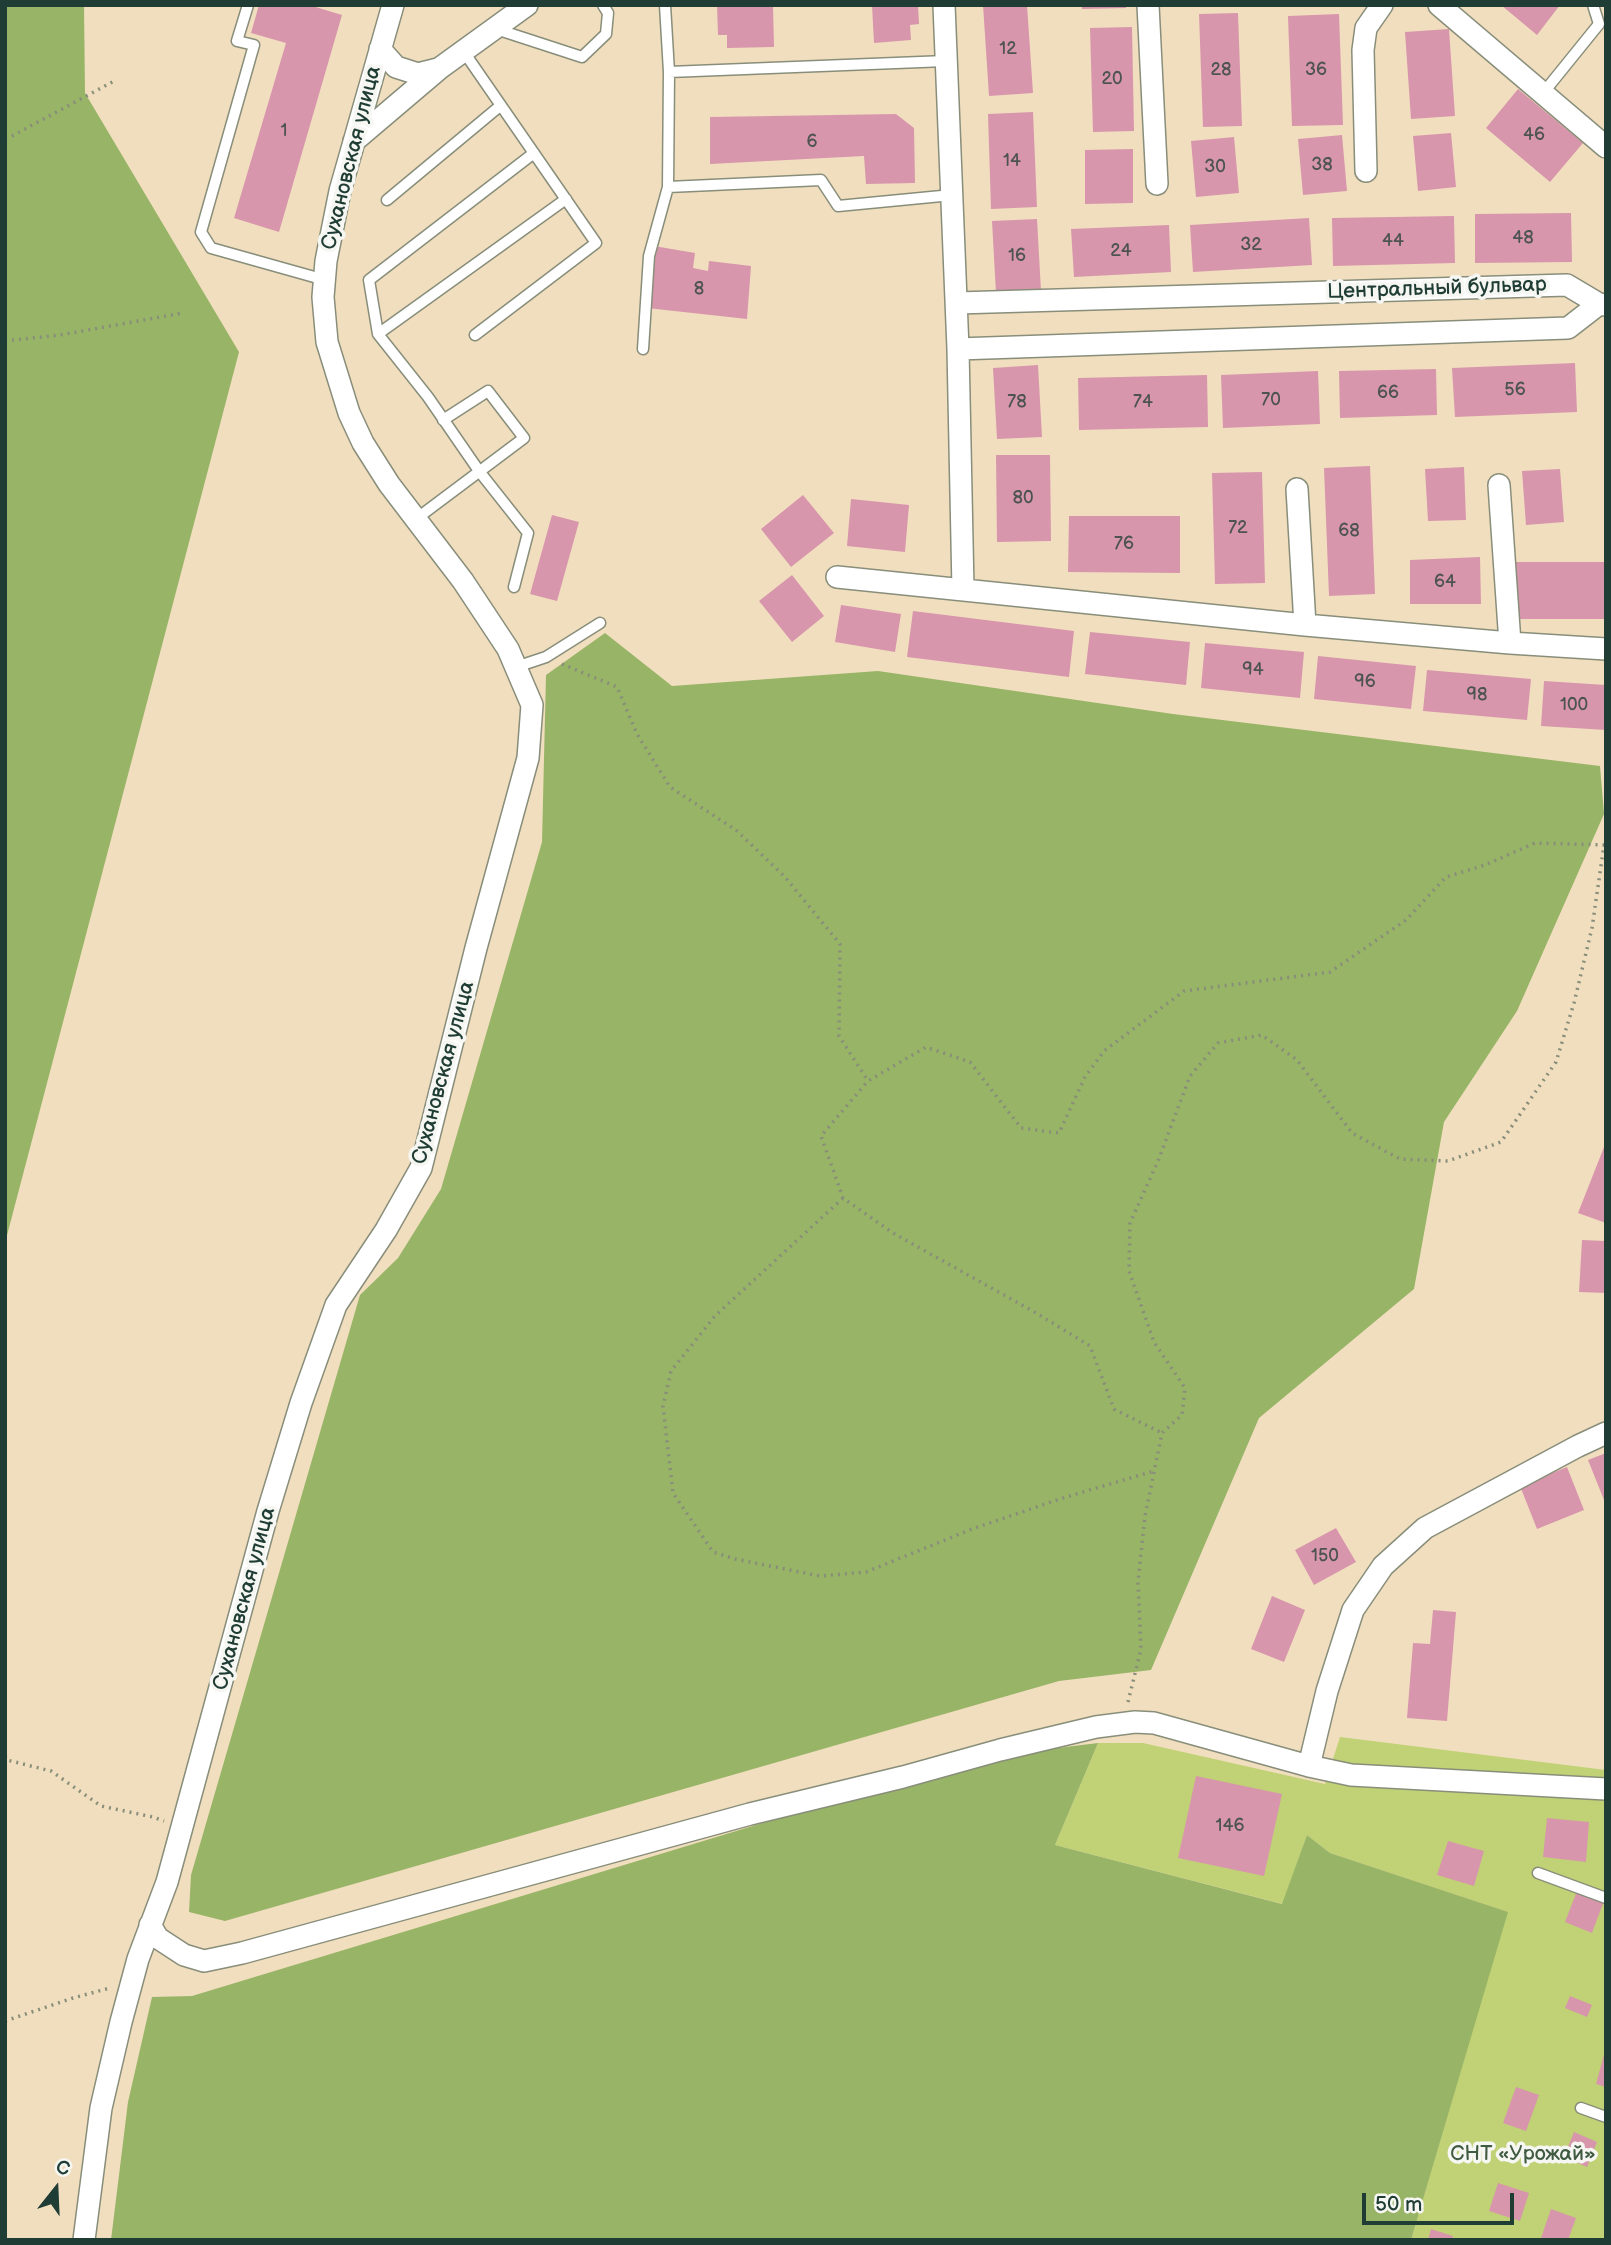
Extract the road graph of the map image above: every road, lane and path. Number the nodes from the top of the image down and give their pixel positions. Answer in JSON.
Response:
{"nodes":[{"id":1,"x":248,"y":5,"type":"edge"},
{"id":2,"x":393,"y":5,"type":"edge"},
{"id":3,"x":527,"y":5,"type":"edge"},
{"id":4,"x":603,"y":5,"type":"edge"},
{"id":5,"x":665,"y":5,"type":"edge"},
{"id":6,"x":944,"y":5,"type":"edge"},
{"id":7,"x":1148,"y":5,"type":"edge"},
{"id":8,"x":1382,"y":5,"type":"edge"},
{"id":9,"x":1439,"y":5,"type":"edge"},
{"id":10,"x":1593,"y":5,"type":"edge"},
{"id":11,"x":496,"y":29,"type":"junction"},
{"id":12,"x":380,"y":49,"type":"junction"},
{"id":13,"x":464,"y":52,"type":"junction"},
{"id":14,"x":946,"y":61,"type":"junction"},
{"id":15,"x":440,"y":68,"type":"junction"},
{"id":16,"x":669,"y":72,"type":"junction"},
{"id":17,"x":116,"y":80,"type":"dead end"},
{"id":18,"x":1544,"y":92,"type":"junction"},
{"id":19,"x":500,"y":106,"type":"junction"},
{"id":20,"x":5,"y":138,"type":"edge"},
{"id":21,"x":355,"y":141,"type":"junction"},
{"id":22,"x":1606,"y":147,"type":"edge"},
{"id":23,"x":534,"y":153,"type":"junction"},
{"id":24,"x":1366,"y":171,"type":"dead end"},
{"id":25,"x":1157,"y":184,"type":"dead end"},
{"id":26,"x":667,"y":187,"type":"junction"},
{"id":27,"x":953,"y":195,"type":"junction"},
{"id":28,"x":566,"y":199,"type":"junction"},
{"id":29,"x":387,"y":200,"type":"dead end"},
{"id":30,"x":324,"y":279,"type":"junction"},
{"id":31,"x":957,"y":303,"type":"junction"},
{"id":32,"x":1602,"y":304,"type":"edge"},
{"id":33,"x":183,"y":313,"type":"dead end"},
{"id":34,"x":378,"y":334,"type":"junction"},
{"id":35,"x":475,"y":335,"type":"dead end"},
{"id":36,"x":5,"y":341,"type":"edge"},
{"id":37,"x":643,"y":349,"type":"dead end"},
{"id":38,"x":958,"y":349,"type":"junction"},
{"id":39,"x":443,"y":420,"type":"junction"},
{"id":40,"x":479,"y":471,"type":"junction"},
{"id":41,"x":1499,"y":485,"type":"dead end"},
{"id":42,"x":1297,"y":489,"type":"dead end"},
{"id":43,"x":416,"y":519,"type":"junction"},
{"id":44,"x":837,"y":577,"type":"dead end"},
{"id":45,"x":514,"y":587,"type":"dead end"},
{"id":46,"x":963,"y":589,"type":"junction"},
{"id":47,"x":600,"y":623,"type":"dead end"},
{"id":48,"x":1305,"y":625,"type":"junction"},
{"id":49,"x":1510,"y":643,"type":"junction"},
{"id":50,"x":1606,"y":649,"type":"edge"},
{"id":51,"x":546,"y":657,"type":"junction"},
{"id":52,"x":516,"y":667,"type":"junction"},
{"id":53,"x":868,"y":1081,"type":"junction"},
{"id":54,"x":843,"y":1198,"type":"junction"},
{"id":55,"x":1162,"y":1433,"type":"junction"},
{"id":56,"x":1606,"y":1433,"type":"edge"},
{"id":57,"x":1154,"y":1471,"type":"junction"},
{"id":58,"x":1122,"y":1724,"type":"junction"},
{"id":59,"x":5,"y":1756,"type":"edge"},
{"id":60,"x":1309,"y":1766,"type":"junction"},
{"id":61,"x":1606,"y":1789,"type":"edge"},
{"id":62,"x":182,"y":1829,"type":"junction"},
{"id":63,"x":1538,"y":1873,"type":"dead end"},
{"id":64,"x":1606,"y":1898,"type":"edge"},
{"id":65,"x":150,"y":1925,"type":"junction"},
{"id":66,"x":129,"y":1990,"type":"junction"},
{"id":67,"x":5,"y":2021,"type":"edge"},
{"id":68,"x":1581,"y":2108,"type":"dead end"},
{"id":69,"x":1606,"y":2117,"type":"edge"},
{"id":70,"x":84,"y":2240,"type":"edge"}],
"edges":[{"from":1,"to":30,"type":"lane"},
{"from":2,"to":12,"type":"street","name":"Сухановская улица"},
{"from":3,"to":11,"type":"street"},
{"from":4,"to":11,"type":"lane"},
{"from":5,"to":16,"type":"lane"},
{"from":6,"to":14,"type":"street"},
{"from":7,"to":25,"type":"street"},
{"from":8,"to":24,"type":"street"},
{"from":9,"to":18,"type":"street"},
{"from":10,"to":18,"type":"lane"},
{"from":11,"to":13,"type":"street"},
{"from":12,"to":15,"type":"street"},
{"from":12,"to":21,"type":"street","name":"Сухановская улица"},
{"from":13,"to":15,"type":"street"},
{"from":13,"to":19,"type":"lane"},
{"from":14,"to":16,"type":"lane"},
{"from":14,"to":27,"type":"street"},
{"from":15,"to":21,"type":"street"},
{"from":16,"to":26,"type":"lane"},
{"from":17,"to":20,"type":"path"},
{"from":18,"to":22,"type":"street"},
{"from":19,"to":23,"type":"lane"},
{"from":19,"to":29,"type":"lane"},
{"from":21,"to":30,"type":"street","name":"Сухановская улица"},
{"from":23,"to":28,"type":"lane"},
{"from":23,"to":34,"type":"lane"},
{"from":26,"to":27,"type":"lane"},
{"from":26,"to":37,"type":"lane"},
{"from":27,"to":31,"type":"street"},
{"from":28,"to":34,"type":"lane"},
{"from":28,"to":35,"type":"lane"},
{"from":30,"to":43,"type":"street","name":"Сухановская улица"},
{"from":31,"to":32,"type":"street","name":"Центральный бульвар"},
{"from":31,"to":38,"type":"street"},
{"from":32,"to":38,"type":"street","name":"Центральный бульвар"},
{"from":33,"to":36,"type":"path"},
{"from":34,"to":39,"type":"lane"},
{"from":38,"to":46,"type":"street"},
{"from":39,"to":40,"type":"lane"},
{"from":39,"to":40,"type":"lane"},
{"from":40,"to":43,"type":"lane"},
{"from":40,"to":45,"type":"lane"},
{"from":41,"to":49,"type":"street"},
{"from":42,"to":48,"type":"street"},
{"from":43,"to":52,"type":"street","name":"Сухановская улица"},
{"from":44,"to":46,"type":"street"},
{"from":46,"to":48,"type":"street"},
{"from":47,"to":51,"type":"lane"},
{"from":48,"to":49,"type":"street"},
{"from":49,"to":50,"type":"street"},
{"from":51,"to":52,"type":"lane"},
{"from":51,"to":53,"type":"path"},
{"from":52,"to":62,"type":"street","name":"Сухановская улица"},
{"from":53,"to":54,"type":"path"},
{"from":53,"to":55,"type":"path"},
{"from":54,"to":55,"type":"path"},
{"from":54,"to":57,"type":"path"},
{"from":55,"to":57,"type":"path"},
{"from":56,"to":60,"type":"street"},
{"from":57,"to":58,"type":"path"},
{"from":58,"to":60,"type":"street"},
{"from":58,"to":65,"type":"street"},
{"from":59,"to":62,"type":"path"},
{"from":60,"to":61,"type":"street"},
{"from":62,"to":65,"type":"street","name":"Сухановская улица"},
{"from":63,"to":64,"type":"lane"},
{"from":65,"to":66,"type":"street","name":"Сухановская улица"},
{"from":66,"to":67,"type":"path"},
{"from":66,"to":70,"type":"street","name":"Сухановская улица"},
{"from":68,"to":69,"type":"lane"}]}
